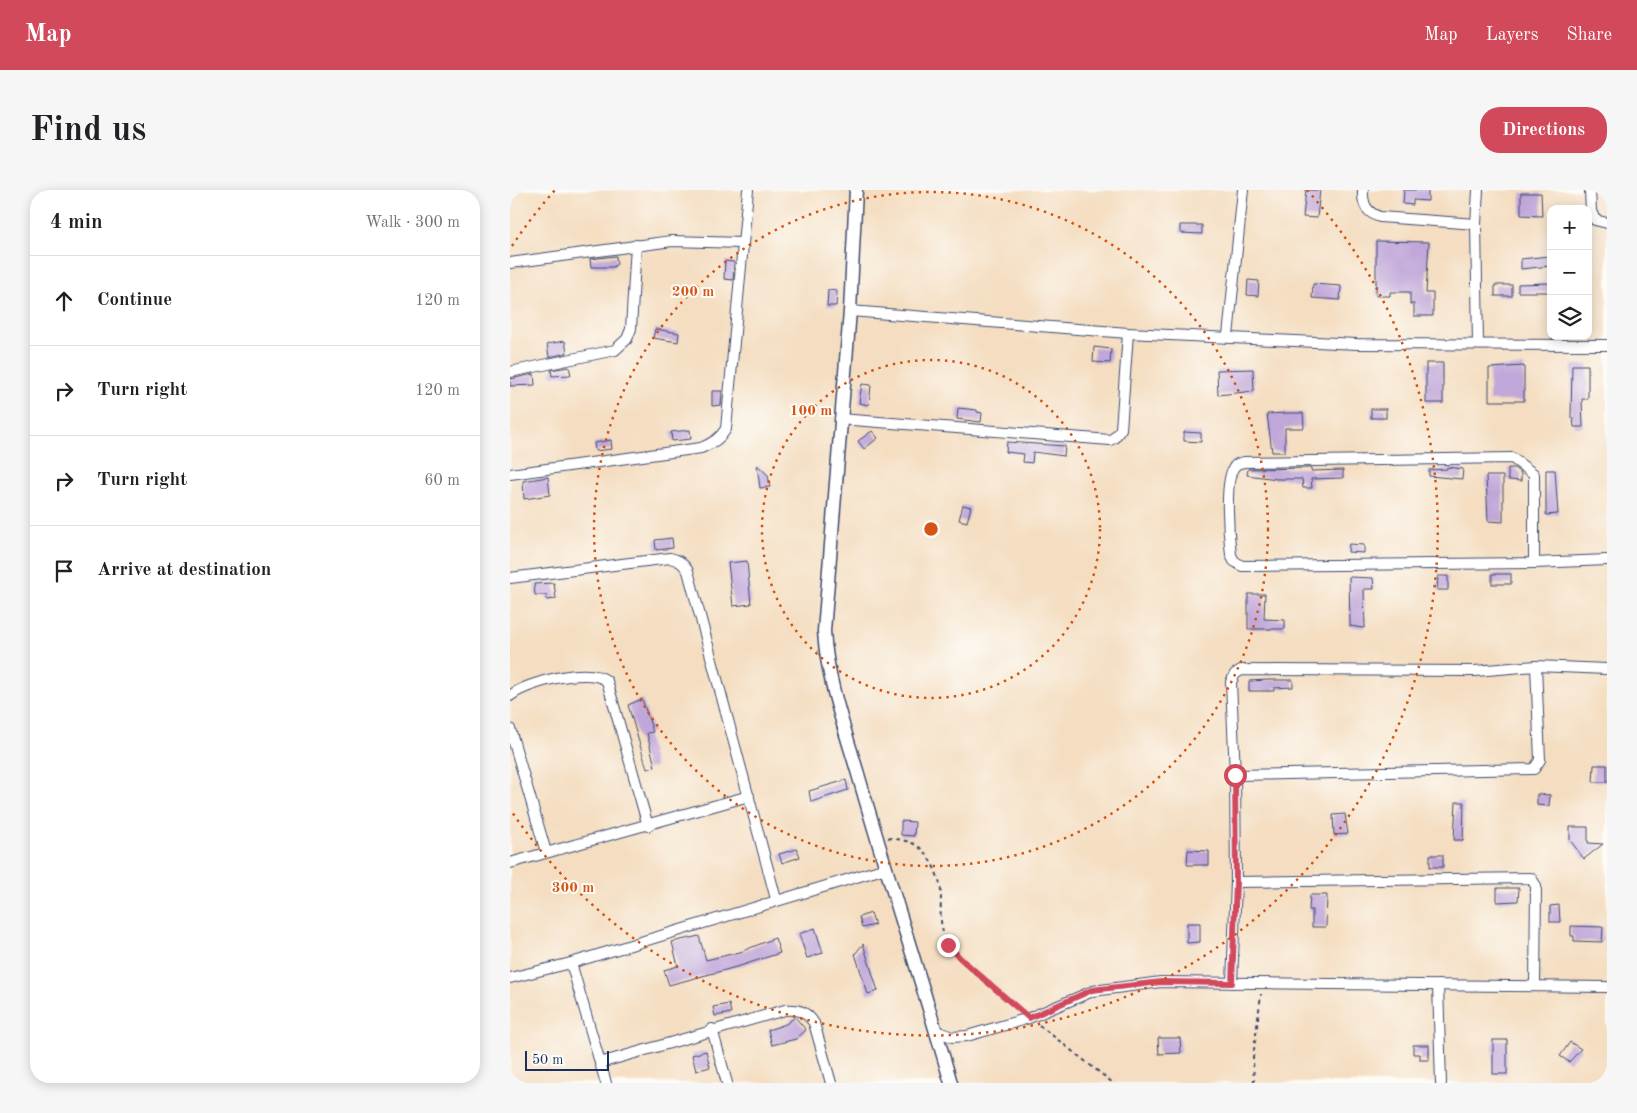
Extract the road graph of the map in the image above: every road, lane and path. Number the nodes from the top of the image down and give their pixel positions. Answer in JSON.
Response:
{"nodes":[{"id":1,"x":748,"y":190,"type":"edge"},
{"id":2,"x":856,"y":190,"type":"edge"},
{"id":3,"x":1243,"y":190,"type":"edge"},
{"id":4,"x":1362,"y":190,"type":"edge"},
{"id":5,"x":1478,"y":190,"type":"edge"},
{"id":6,"x":1590,"y":190,"type":"edge"},
{"id":7,"x":1476,"y":224,"type":"junction"},
{"id":8,"x":1607,"y":224,"type":"edge"},
{"id":9,"x":742,"y":243,"type":"junction"},
{"id":10,"x":636,"y":246,"type":"junction"},
{"id":11,"x":510,"y":263,"type":"edge"},
{"id":12,"x":850,"y":311,"type":"junction"},
{"id":13,"x":1128,"y":333,"type":"junction"},
{"id":14,"x":1228,"y":336,"type":"junction"},
{"id":15,"x":1478,"y":344,"type":"junction"},
{"id":16,"x":1607,"y":345,"type":"edge"},
{"id":17,"x":510,"y":372,"type":"edge"},
{"id":18,"x":840,"y":418,"type":"junction"},
{"id":19,"x":510,"y":474,"type":"edge"},
{"id":20,"x":1607,"y":560,"type":"edge"},
{"id":21,"x":1534,"y":563,"type":"junction"},
{"id":22,"x":510,"y":578,"type":"edge"},
{"id":23,"x":1536,"y":666,"type":"junction"},
{"id":24,"x":1607,"y":669,"type":"edge"},
{"id":25,"x":510,"y":696,"type":"edge"},
{"id":26,"x":510,"y":729,"type":"edge"},
{"id":27,"x":1235,"y":775,"type":"junction"},
{"id":28,"x":748,"y":796,"type":"junction"},
{"id":29,"x":648,"y":826,"type":"junction"},
{"id":30,"x":876,"y":836,"type":"junction"},
{"id":31,"x":546,"y":852,"type":"junction"},
{"id":32,"x":510,"y":863,"type":"edge"},
{"id":33,"x":886,"y":868,"type":"junction"},
{"id":34,"x":1236,"y":882,"type":"junction"},
{"id":35,"x":776,"y":899,"type":"junction"},
{"id":36,"x":571,"y":962,"type":"junction"},
{"id":37,"x":510,"y":978,"type":"edge"},
{"id":38,"x":1232,"y":983,"type":"junction"},
{"id":39,"x":1262,"y":984,"type":"junction"},
{"id":40,"x":1438,"y":984,"type":"junction"},
{"id":41,"x":1535,"y":985,"type":"junction"},
{"id":42,"x":1607,"y":987,"type":"edge"},
{"id":43,"x":1029,"y":1018,"type":"junction"},
{"id":44,"x":712,"y":1029,"type":"junction"},
{"id":45,"x":936,"y":1031,"type":"junction"},
{"id":46,"x":600,"y":1063,"type":"junction"},
{"id":47,"x":606,"y":1083,"type":"edge"},
{"id":48,"x":727,"y":1083,"type":"edge"},
{"id":49,"x":831,"y":1083,"type":"edge"},
{"id":50,"x":950,"y":1083,"type":"edge"},
{"id":51,"x":1113,"y":1083,"type":"edge"},
{"id":52,"x":1254,"y":1083,"type":"edge"},
{"id":53,"x":1441,"y":1083,"type":"edge"}],
"edges":[{"from":1,"to":9,"type":"street"},
{"from":2,"to":12,"type":"street"},
{"from":3,"to":14,"type":"street"},
{"from":4,"to":7,"type":"street"},
{"from":5,"to":7,"type":"street"},
{"from":6,"to":8,"type":"street"},
{"from":7,"to":15,"type":"street"},
{"from":9,"to":10,"type":"street"},
{"from":9,"to":19,"type":"street"},
{"from":10,"to":11,"type":"street"},
{"from":10,"to":17,"type":"street"},
{"from":12,"to":13,"type":"street"},
{"from":12,"to":18,"type":"street"},
{"from":13,"to":14,"type":"street"},
{"from":13,"to":18,"type":"street"},
{"from":14,"to":15,"type":"street"},
{"from":15,"to":16,"type":"street"},
{"from":18,"to":30,"type":"street"},
{"from":20,"to":21,"type":"street"},
{"from":21,"to":21,"type":"street"},
{"from":22,"to":28,"type":"street"},
{"from":23,"to":24,"type":"street"},
{"from":23,"to":27,"type":"street"},
{"from":23,"to":27,"type":"street"},
{"from":25,"to":29,"type":"street"},
{"from":26,"to":31,"type":"street"},
{"from":27,"to":34,"type":"street"},
{"from":28,"to":29,"type":"street"},
{"from":28,"to":35,"type":"street"},
{"from":29,"to":31,"type":"street"},
{"from":30,"to":33,"type":"street"},
{"from":30,"to":43,"type":"path"},
{"from":31,"to":32,"type":"street"},
{"from":33,"to":35,"type":"street"},
{"from":33,"to":45,"type":"street"},
{"from":34,"to":38,"type":"street"},
{"from":34,"to":41,"type":"street"},
{"from":35,"to":36,"type":"street"},
{"from":36,"to":37,"type":"street"},
{"from":36,"to":46,"type":"street"},
{"from":38,"to":39,"type":"street"},
{"from":38,"to":43,"type":"street"},
{"from":39,"to":40,"type":"street"},
{"from":39,"to":52,"type":"path"},
{"from":40,"to":41,"type":"street"},
{"from":40,"to":53,"type":"street"},
{"from":41,"to":42,"type":"street"},
{"from":43,"to":45,"type":"street"},
{"from":43,"to":51,"type":"path"},
{"from":44,"to":46,"type":"street"},
{"from":44,"to":48,"type":"street"},
{"from":44,"to":49,"type":"street"},
{"from":45,"to":50,"type":"street"},
{"from":46,"to":47,"type":"street"}]}
